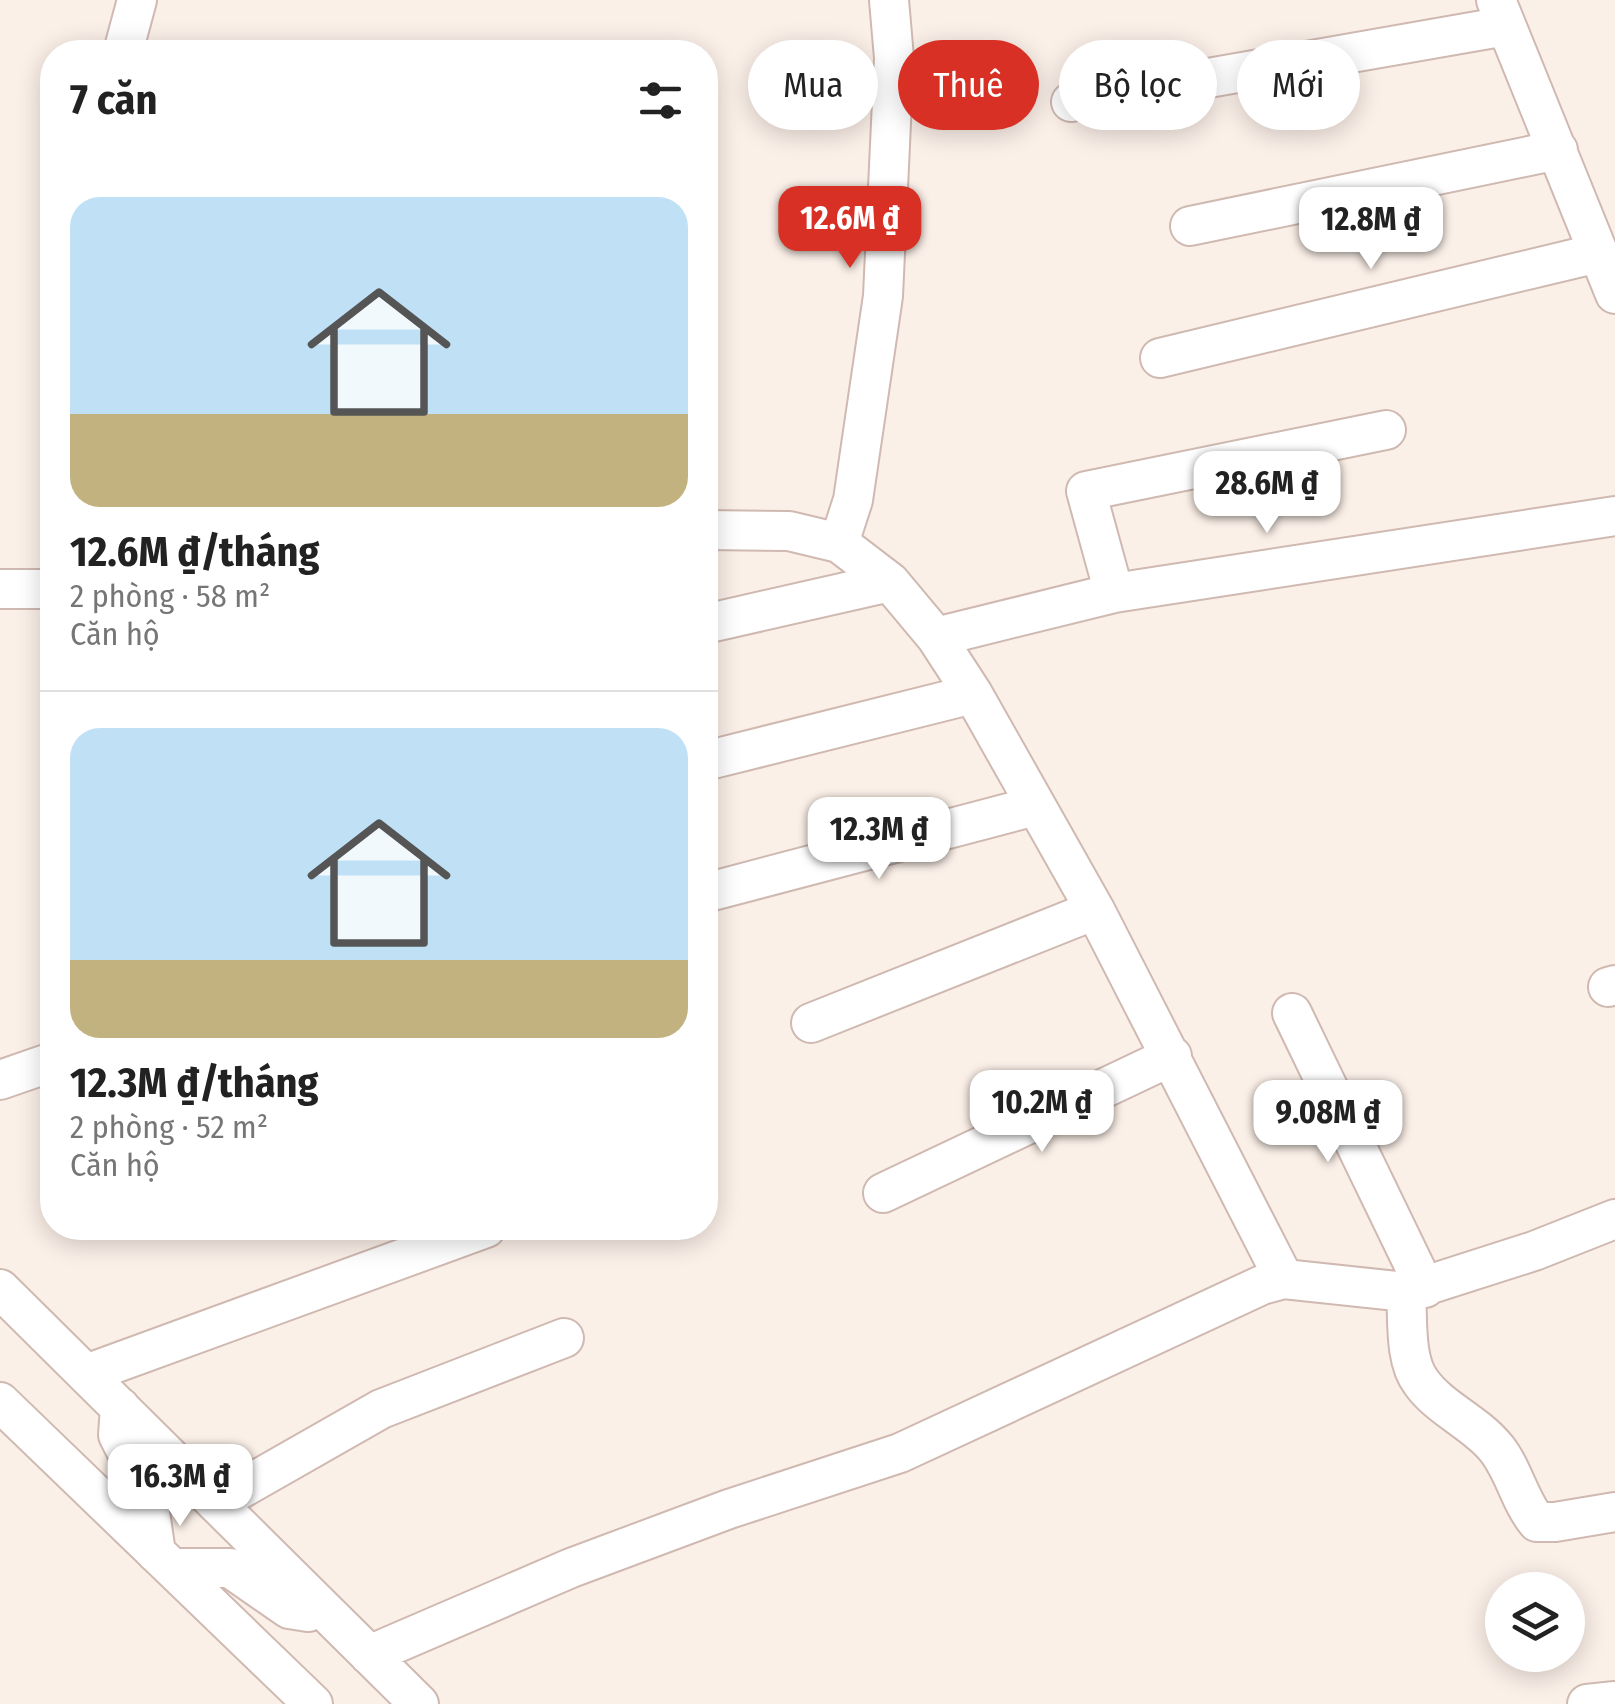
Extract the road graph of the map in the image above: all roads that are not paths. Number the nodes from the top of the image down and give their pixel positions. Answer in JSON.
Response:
{"nodes":[{"id":1,"x":138,"y":0,"type":"edge"},
{"id":2,"x":889,"y":0,"type":"edge"},
{"id":3,"x":1501,"y":13,"type":"edge"},
{"id":4,"x":126,"y":40,"type":"edge"},
{"id":5,"x":1217,"y":72,"type":"edge"},
{"id":6,"x":1558,"y":150,"type":"junction"},
{"id":7,"x":1190,"y":226,"type":"dead end"},
{"id":8,"x":1598,"y":253,"type":"junction"},
{"id":9,"x":1615,"y":294,"type":"edge"},
{"id":10,"x":1160,"y":358,"type":"dead end"},
{"id":11,"x":1386,"y":430,"type":"dead end"},
{"id":12,"x":1615,"y":516,"type":"edge"},
{"id":13,"x":718,"y":530,"type":"edge"},
{"id":14,"x":839,"y":543,"type":"junction"},
{"id":15,"x":890,"y":582,"type":"junction"},
{"id":16,"x":40,"y":589,"type":"edge"},
{"id":17,"x":0,"y":590,"type":"edge"},
{"id":18,"x":1114,"y":594,"type":"junction"},
{"id":19,"x":718,"y":621,"type":"edge"},
{"id":20,"x":936,"y":637,"type":"junction"},
{"id":21,"x":973,"y":694,"type":"junction"},
{"id":22,"x":718,"y":758,"type":"edge"},
{"id":23,"x":1035,"y":806,"type":"junction"},
{"id":24,"x":718,"y":890,"type":"edge"},
{"id":25,"x":1096,"y":910,"type":"junction"},
{"id":26,"x":1292,"y":1014,"type":"dead end"},
{"id":27,"x":811,"y":1023,"type":"dead end"},
{"id":28,"x":1172,"y":1056,"type":"junction"},
{"id":29,"x":40,"y":1066,"type":"edge"},
{"id":30,"x":0,"y":1080,"type":"edge"},
{"id":31,"x":883,"y":1193,"type":"dead end"},
{"id":32,"x":1615,"y":1219,"type":"edge"},
{"id":33,"x":453,"y":1240,"type":"edge"},
{"id":34,"x":1284,"y":1278,"type":"junction"},
{"id":35,"x":0,"y":1289,"type":"edge"},
{"id":36,"x":1416,"y":1290,"type":"junction"},
{"id":37,"x":564,"y":1338,"type":"dead end"},
{"id":38,"x":86,"y":1374,"type":"junction"},
{"id":39,"x":0,"y":1402,"type":"edge"},
{"id":40,"x":120,"y":1406,"type":"junction"},
{"id":41,"x":216,"y":1502,"type":"junction"},
{"id":42,"x":1613,"y":1520,"type":"edge"},
{"id":43,"x":164,"y":1560,"type":"junction"},
{"id":44,"x":318,"y":1604,"type":"junction"},
{"id":45,"x":370,"y":1655,"type":"junction"},
{"id":46,"x":1615,"y":1701,"type":"edge"},
{"id":47,"x":313,"y":1704,"type":"edge"},
{"id":48,"x":419,"y":1704,"type":"edge"},
{"id":49,"x":1586,"y":1704,"type":"edge"}],
"edges":[{"from":1,"to":4,"type":"street"},
{"from":2,"to":14,"type":"street"},
{"from":3,"to":5,"type":"street"},
{"from":3,"to":6,"type":"street"},
{"from":6,"to":7,"type":"street"},
{"from":6,"to":8,"type":"street"},
{"from":8,"to":9,"type":"street"},
{"from":8,"to":10,"type":"street"},
{"from":11,"to":18,"type":"street"},
{"from":12,"to":18,"type":"street"},
{"from":13,"to":14,"type":"street"},
{"from":14,"to":15,"type":"street"},
{"from":15,"to":19,"type":"street"},
{"from":15,"to":20,"type":"street"},
{"from":16,"to":17,"type":"street"},
{"from":18,"to":20,"type":"street"},
{"from":20,"to":21,"type":"street"},
{"from":21,"to":22,"type":"street"},
{"from":21,"to":23,"type":"street"},
{"from":23,"to":24,"type":"street"},
{"from":23,"to":25,"type":"street"},
{"from":25,"to":27,"type":"street"},
{"from":25,"to":28,"type":"street"},
{"from":26,"to":36,"type":"street"},
{"from":28,"to":31,"type":"street"},
{"from":28,"to":34,"type":"street"},
{"from":29,"to":30,"type":"street"},
{"from":32,"to":36,"type":"street"},
{"from":33,"to":38,"type":"street"},
{"from":34,"to":36,"type":"street"},
{"from":34,"to":45,"type":"street"},
{"from":35,"to":38,"type":"street"},
{"from":36,"to":42,"type":"street"},
{"from":37,"to":41,"type":"street"},
{"from":38,"to":40,"type":"street"},
{"from":39,"to":43,"type":"street"},
{"from":40,"to":41,"type":"street"},
{"from":40,"to":43,"type":"street"},
{"from":41,"to":44,"type":"street"},
{"from":43,"to":44,"type":"street"},
{"from":43,"to":47,"type":"street"},
{"from":44,"to":45,"type":"street"},
{"from":45,"to":48,"type":"street"},
{"from":46,"to":49,"type":"street"}]}
